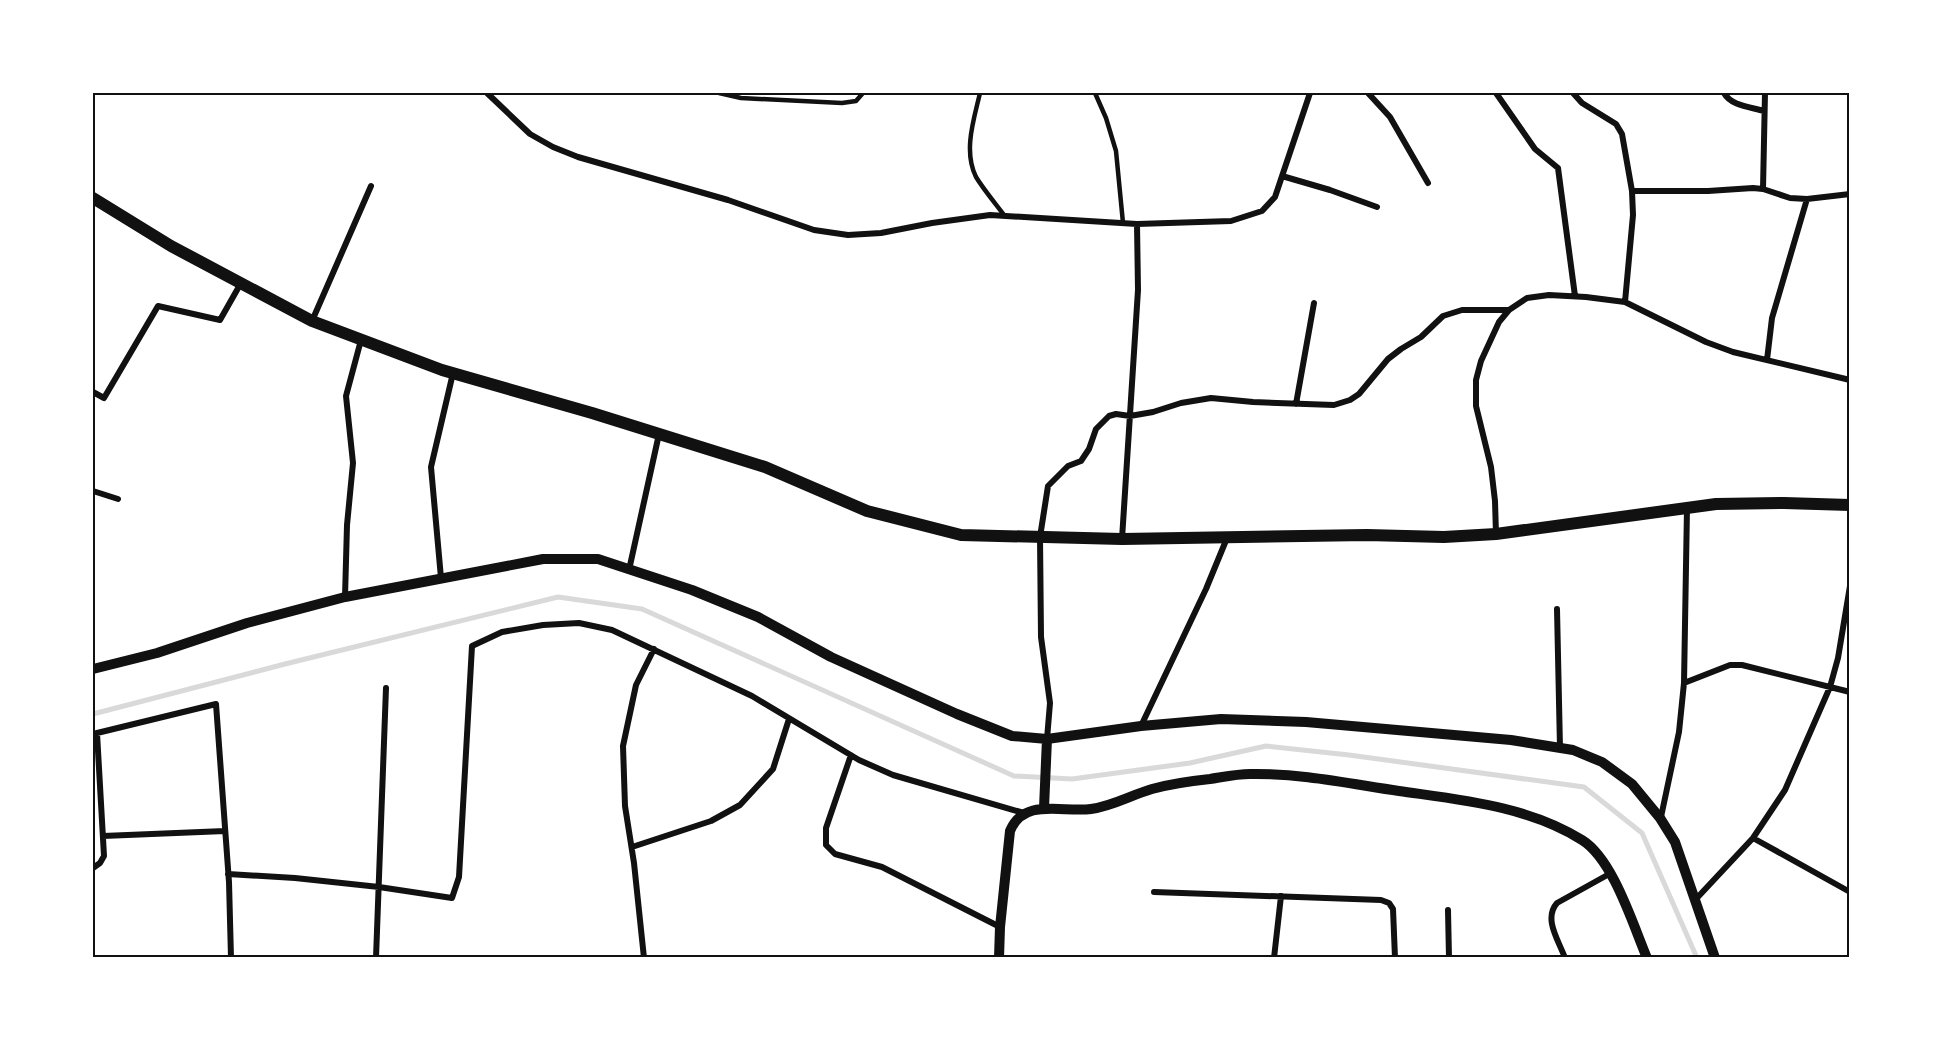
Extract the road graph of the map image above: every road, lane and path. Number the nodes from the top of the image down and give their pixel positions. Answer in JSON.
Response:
{"nodes":[{"id":1,"x":487,"y":93,"type":"edge"},
{"id":2,"x":719,"y":93,"type":"edge"},
{"id":3,"x":863,"y":93,"type":"edge"},
{"id":4,"x":980,"y":93,"type":"edge"},
{"id":5,"x":1095,"y":93,"type":"edge"},
{"id":6,"x":1310,"y":93,"type":"edge"},
{"id":7,"x":1368,"y":93,"type":"edge"},
{"id":8,"x":1496,"y":93,"type":"edge"},
{"id":9,"x":1573,"y":93,"type":"edge"},
{"id":10,"x":1724,"y":93,"type":"edge"},
{"id":11,"x":1765,"y":93,"type":"edge"},
{"id":12,"x":1764,"y":111,"type":"junction"},
{"id":13,"x":1282,"y":176,"type":"junction"},
{"id":14,"x":1428,"y":183,"type":"dead end"},
{"id":15,"x":371,"y":186,"type":"dead end"},
{"id":16,"x":1763,"y":189,"type":"junction"},
{"id":17,"x":1632,"y":191,"type":"junction"},
{"id":18,"x":1850,"y":194,"type":"edge"},
{"id":19,"x":93,"y":198,"type":"edge"},
{"id":20,"x":1807,"y":199,"type":"junction"},
{"id":21,"x":1377,"y":207,"type":"dead end"},
{"id":22,"x":1004,"y":215,"type":"junction"},
{"id":23,"x":1123,"y":223,"type":"junction"},
{"id":24,"x":1137,"y":224,"type":"junction"},
{"id":25,"x":241,"y":284,"type":"junction"},
{"id":26,"x":1575,"y":296,"type":"junction"},
{"id":27,"x":1625,"y":302,"type":"junction"},
{"id":28,"x":1314,"y":303,"type":"dead end"},
{"id":29,"x":1509,"y":310,"type":"junction"},
{"id":30,"x":312,"y":321,"type":"junction"},
{"id":31,"x":361,"y":340,"type":"junction"},
{"id":32,"x":1767,"y":360,"type":"junction"},
{"id":33,"x":453,"y":374,"type":"junction"},
{"id":34,"x":1850,"y":380,"type":"edge"},
{"id":35,"x":93,"y":392,"type":"edge"},
{"id":36,"x":1296,"y":405,"type":"junction"},
{"id":37,"x":1130,"y":416,"type":"junction"},
{"id":38,"x":659,"y":434,"type":"junction"},
{"id":39,"x":93,"y":491,"type":"edge"},
{"id":40,"x":118,"y":499,"type":"dead end"},
{"id":41,"x":1850,"y":505,"type":"edge"},
{"id":42,"x":1687,"y":508,"type":"junction"},
{"id":43,"x":1496,"y":534,"type":"junction"},
{"id":44,"x":1040,"y":537,"type":"junction"},
{"id":45,"x":1227,"y":537,"type":"junction"},
{"id":46,"x":1122,"y":539,"type":"junction"},
{"id":47,"x":629,"y":570,"type":"junction"},
{"id":48,"x":441,"y":578,"type":"junction"},
{"id":49,"x":1850,"y":586,"type":"edge"},
{"id":50,"x":345,"y":597,"type":"junction"},
{"id":51,"x":1557,"y":609,"type":"dead end"},
{"id":52,"x":654,"y":649,"type":"junction"},
{"id":53,"x":93,"y":669,"type":"edge"},
{"id":54,"x":1684,"y":682,"type":"junction"},
{"id":55,"x":1830,"y":687,"type":"junction"},
{"id":56,"x":386,"y":688,"type":"dead end"},
{"id":57,"x":1850,"y":692,"type":"edge"},
{"id":58,"x":789,"y":719,"type":"junction"},
{"id":59,"x":1141,"y":726,"type":"junction"},
{"id":60,"x":95,"y":734,"type":"edge"},
{"id":61,"x":1047,"y":739,"type":"junction"},
{"id":62,"x":1560,"y":748,"type":"junction"},
{"id":63,"x":851,"y":756,"type":"junction"},
{"id":64,"x":1044,"y":808,"type":"junction"},
{"id":65,"x":1024,"y":813,"type":"junction"},
{"id":66,"x":1660,"y":818,"type":"junction"},
{"id":67,"x":225,"y":831,"type":"junction"},
{"id":68,"x":103,"y":836,"type":"junction"},
{"id":69,"x":1753,"y":838,"type":"junction"},
{"id":70,"x":632,"y":847,"type":"junction"},
{"id":71,"x":93,"y":868,"type":"edge"},
{"id":72,"x":1611,"y":873,"type":"junction"},
{"id":73,"x":228,"y":874,"type":"junction"},
{"id":74,"x":379,"y":887,"type":"junction"},
{"id":75,"x":1154,"y":892,"type":"dead end"},
{"id":76,"x":1850,"y":892,"type":"edge"},
{"id":77,"x":1281,"y":896,"type":"junction"},
{"id":78,"x":1696,"y":899,"type":"junction"},
{"id":79,"x":1448,"y":910,"type":"dead end"},
{"id":80,"x":1000,"y":927,"type":"junction"},
{"id":81,"x":1564,"y":956,"type":"edge"},
{"id":82,"x":231,"y":958,"type":"edge"},
{"id":83,"x":376,"y":958,"type":"edge"},
{"id":84,"x":644,"y":958,"type":"edge"},
{"id":85,"x":999,"y":958,"type":"edge"},
{"id":86,"x":1274,"y":958,"type":"edge"},
{"id":87,"x":1395,"y":958,"type":"edge"},
{"id":88,"x":1449,"y":958,"type":"edge"},
{"id":89,"x":1556,"y":958,"type":"edge"},
{"id":90,"x":1647,"y":958,"type":"edge"},
{"id":91,"x":1715,"y":958,"type":"edge"}],
"edges":[{"from":1,"to":22,"type":"street"},
{"from":2,"to":3,"type":"lane"},
{"from":4,"to":22,"type":"lane"},
{"from":5,"to":23,"type":"lane"},
{"from":6,"to":13,"type":"street"},
{"from":7,"to":14,"type":"street"},
{"from":8,"to":26,"type":"street"},
{"from":9,"to":17,"type":"street"},
{"from":10,"to":12,"type":"street"},
{"from":11,"to":12,"type":"street"},
{"from":12,"to":16,"type":"street"},
{"from":13,"to":21,"type":"street"},
{"from":13,"to":24,"type":"street"},
{"from":15,"to":30,"type":"street"},
{"from":16,"to":17,"type":"street"},
{"from":16,"to":20,"type":"street"},
{"from":17,"to":27,"type":"street"},
{"from":18,"to":20,"type":"street"},
{"from":19,"to":25,"type":"main road"},
{"from":20,"to":32,"type":"street"},
{"from":22,"to":23,"type":"street"},
{"from":23,"to":24,"type":"street"},
{"from":24,"to":37,"type":"street"},
{"from":25,"to":30,"type":"main road"},
{"from":25,"to":35,"type":"street"},
{"from":26,"to":27,"type":"street"},
{"from":26,"to":29,"type":"street"},
{"from":27,"to":32,"type":"street"},
{"from":28,"to":36,"type":"street"},
{"from":29,"to":36,"type":"street"},
{"from":29,"to":43,"type":"street"},
{"from":30,"to":31,"type":"main road"},
{"from":31,"to":33,"type":"main road"},
{"from":31,"to":50,"type":"street"},
{"from":32,"to":34,"type":"street"},
{"from":33,"to":38,"type":"main road"},
{"from":33,"to":48,"type":"street"},
{"from":36,"to":37,"type":"street"},
{"from":37,"to":44,"type":"street"},
{"from":37,"to":46,"type":"street"},
{"from":38,"to":44,"type":"main road"},
{"from":38,"to":47,"type":"street"},
{"from":39,"to":40,"type":"street"},
{"from":41,"to":42,"type":"main road"},
{"from":42,"to":43,"type":"main road"},
{"from":42,"to":54,"type":"street"},
{"from":43,"to":45,"type":"main road"},
{"from":44,"to":46,"type":"main road"},
{"from":44,"to":61,"type":"street"},
{"from":45,"to":46,"type":"main road"},
{"from":45,"to":59,"type":"street"},
{"from":47,"to":48,"type":"street"},
{"from":47,"to":61,"type":"street"},
{"from":48,"to":50,"type":"street"},
{"from":49,"to":55,"type":"street"},
{"from":50,"to":53,"type":"street"},
{"from":51,"to":62,"type":"street"},
{"from":52,"to":58,"type":"street"},
{"from":52,"to":70,"type":"street"},
{"from":52,"to":74,"type":"street"},
{"from":54,"to":55,"type":"street"},
{"from":54,"to":66,"type":"street"},
{"from":55,"to":57,"type":"street"},
{"from":55,"to":69,"type":"street"},
{"from":56,"to":74,"type":"street"},
{"from":58,"to":63,"type":"street"},
{"from":58,"to":70,"type":"street"},
{"from":59,"to":61,"type":"street"},
{"from":59,"to":62,"type":"street"},
{"from":60,"to":67,"type":"street"},
{"from":60,"to":68,"type":"street"},
{"from":61,"to":64,"type":"street"},
{"from":62,"to":66,"type":"street"},
{"from":63,"to":65,"type":"street"},
{"from":63,"to":80,"type":"street"},
{"from":64,"to":65,"type":"street"},
{"from":64,"to":72,"type":"street"},
{"from":65,"to":80,"type":"street"},
{"from":66,"to":78,"type":"street"},
{"from":67,"to":68,"type":"street"},
{"from":67,"to":73,"type":"street"},
{"from":68,"to":71,"type":"street"},
{"from":69,"to":76,"type":"street"},
{"from":69,"to":78,"type":"street"},
{"from":70,"to":84,"type":"street"},
{"from":72,"to":81,"type":"street"},
{"from":72,"to":90,"type":"street"},
{"from":73,"to":74,"type":"street"},
{"from":73,"to":82,"type":"street"},
{"from":74,"to":83,"type":"street"},
{"from":75,"to":77,"type":"street"},
{"from":77,"to":86,"type":"street"},
{"from":77,"to":87,"type":"street"},
{"from":78,"to":91,"type":"street"},
{"from":79,"to":88,"type":"street"},
{"from":80,"to":85,"type":"street"},
{"from":81,"to":89,"type":"street"}]}
